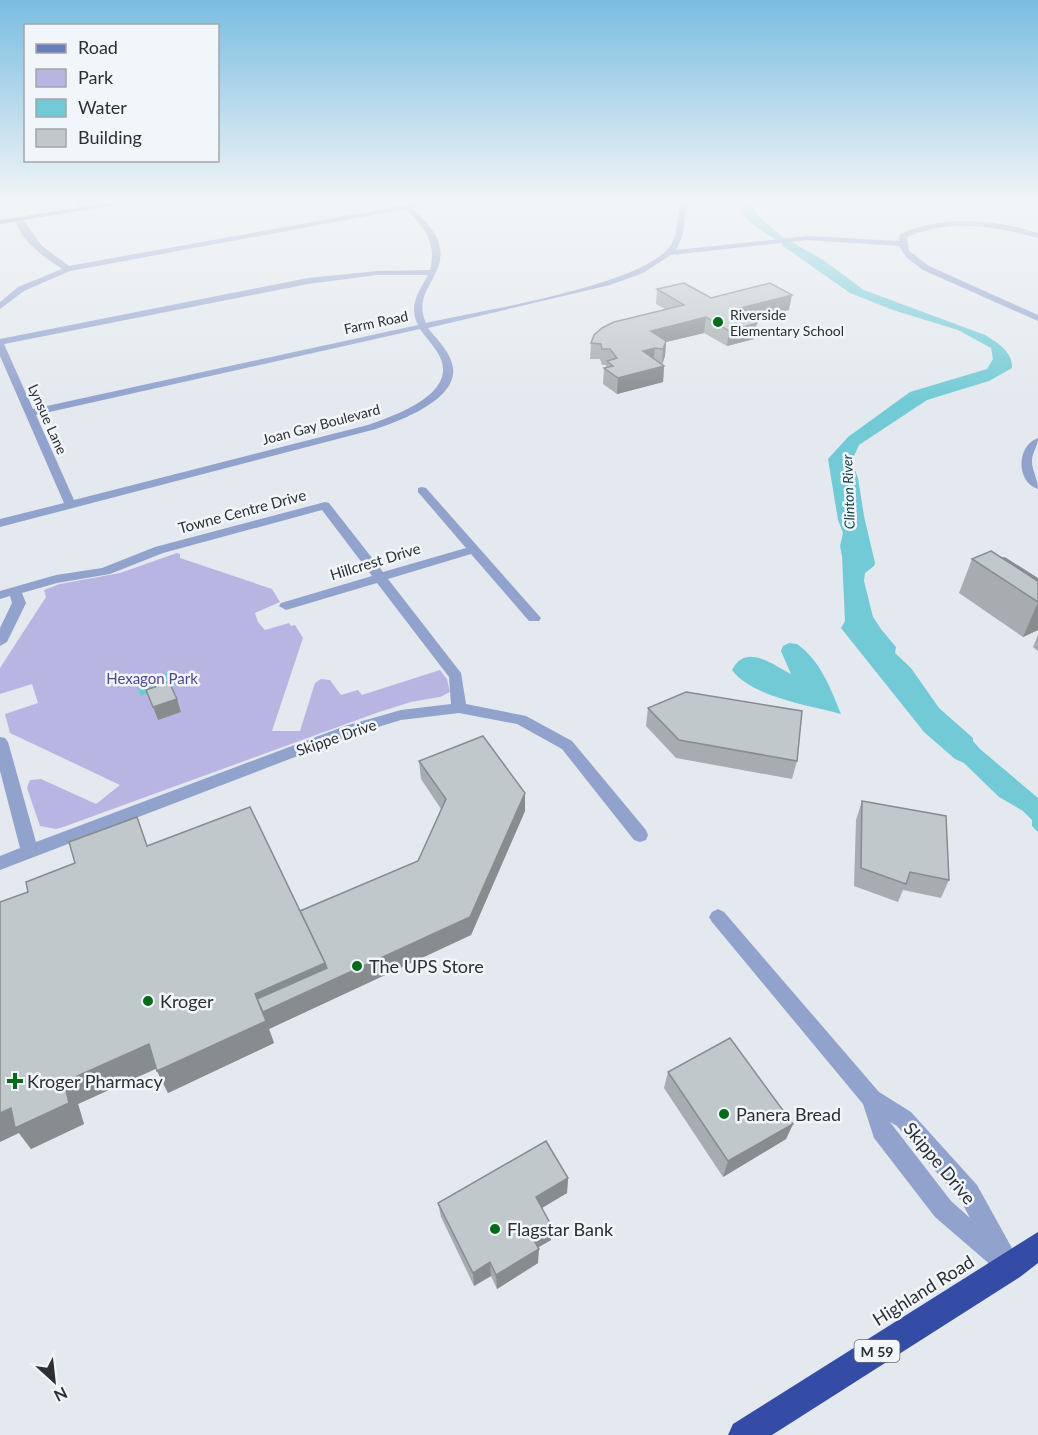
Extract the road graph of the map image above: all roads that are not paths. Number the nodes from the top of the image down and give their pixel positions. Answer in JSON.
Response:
{"nodes":[{"id":1,"x":74,"y":268,"type":"edge"},
{"id":2,"x":434,"y":268,"type":"edge"},
{"id":3,"x":643,"y":268,"type":"edge"},
{"id":4,"x":926,"y":268,"type":"edge"},
{"id":5,"x":68,"y":269,"type":"joint"},
{"id":6,"x":433,"y":272,"type":"junction"},
{"id":7,"x":0,"y":306,"type":"edge"},
{"id":8,"x":1038,"y":318,"type":"edge"},
{"id":9,"x":424,"y":326,"type":"junction"},
{"id":10,"x":0,"y":343,"type":"edge"},
{"id":11,"x":29,"y":413,"type":"junction"},
{"id":12,"x":1038,"y":441,"type":"edge"},
{"id":13,"x":1038,"y":486,"type":"edge"},
{"id":14,"x":422,"y":490,"type":"dead end"},
{"id":15,"x":70,"y":504,"type":"junction"},
{"id":16,"x":0,"y":523,"type":"edge"},
{"id":17,"x":474,"y":549,"type":"junction"},
{"id":18,"x":379,"y":577,"type":"junction"},
{"id":19,"x":15,"y":591,"type":"junction"},
{"id":20,"x":0,"y":595,"type":"edge"},
{"id":21,"x":286,"y":606,"type":"dead end"},
{"id":22,"x":534,"y":618,"type":"dead end"},
{"id":23,"x":0,"y":642,"type":"edge"},
{"id":24,"x":459,"y":708,"type":"junction"},
{"id":25,"x":0,"y":742,"type":"edge"},
{"id":26,"x":640,"y":835,"type":"dead end"},
{"id":27,"x":30,"y":852,"type":"junction"},
{"id":28,"x":0,"y":863,"type":"edge"},
{"id":29,"x":718,"y":917,"type":"dead end"},
{"id":30,"x":872,"y":1099,"type":"junction"},
{"id":31,"x":1038,"y":1246,"type":"edge"},
{"id":32,"x":1010,"y":1267,"type":"junction"},
{"id":33,"x":744,"y":1435,"type":"edge"}],
"edges":[{"from":1,"to":5,"type":"street"},
{"from":2,"to":6,"type":"street","name":"Joan Gay Boulevard"},
{"from":3,"to":9,"type":"street","name":"Farm Road"},
{"from":4,"to":8,"type":"street"},
{"from":5,"to":7,"type":"street"},
{"from":6,"to":9,"type":"street","name":"Joan Gay Boulevard"},
{"from":6,"to":10,"type":"street"},
{"from":9,"to":11,"type":"street","name":"Farm Road"},
{"from":9,"to":15,"type":"street","name":"Joan Gay Boulevard"},
{"from":10,"to":11,"type":"street","name":"Lynsue Lane"},
{"from":11,"to":15,"type":"street","name":"Lynsue Lane"},
{"from":12,"to":13,"type":"street"},
{"from":14,"to":17,"type":"street"},
{"from":15,"to":16,"type":"street","name":"Joan Gay Boulevard"},
{"from":17,"to":18,"type":"street","name":"Hillcrest Drive"},
{"from":17,"to":22,"type":"street"},
{"from":18,"to":19,"type":"street","name":"Towne Centre Drive"},
{"from":18,"to":21,"type":"street","name":"Hillcrest Drive"},
{"from":18,"to":24,"type":"street","name":"Towne Centre Drive"},
{"from":19,"to":20,"type":"street","name":"Towne Centre Drive"},
{"from":19,"to":23,"type":"street"},
{"from":24,"to":26,"type":"street","name":"Skippe Drive"},
{"from":24,"to":27,"type":"street","name":"Skippe Drive"},
{"from":25,"to":27,"type":"street"},
{"from":27,"to":28,"type":"street","name":"Skippe Drive"},
{"from":29,"to":30,"type":"street","name":"Skippe Drive"},
{"from":30,"to":32,"type":"street","name":"Skippe Drive"},
{"from":30,"to":32,"type":"street","name":"Skippe Drive"},
{"from":31,"to":32,"type":"highway","name":"Highland Road","number":"M 59"},
{"from":32,"to":33,"type":"highway","name":"Highland Road","number":"M 59"}]}
